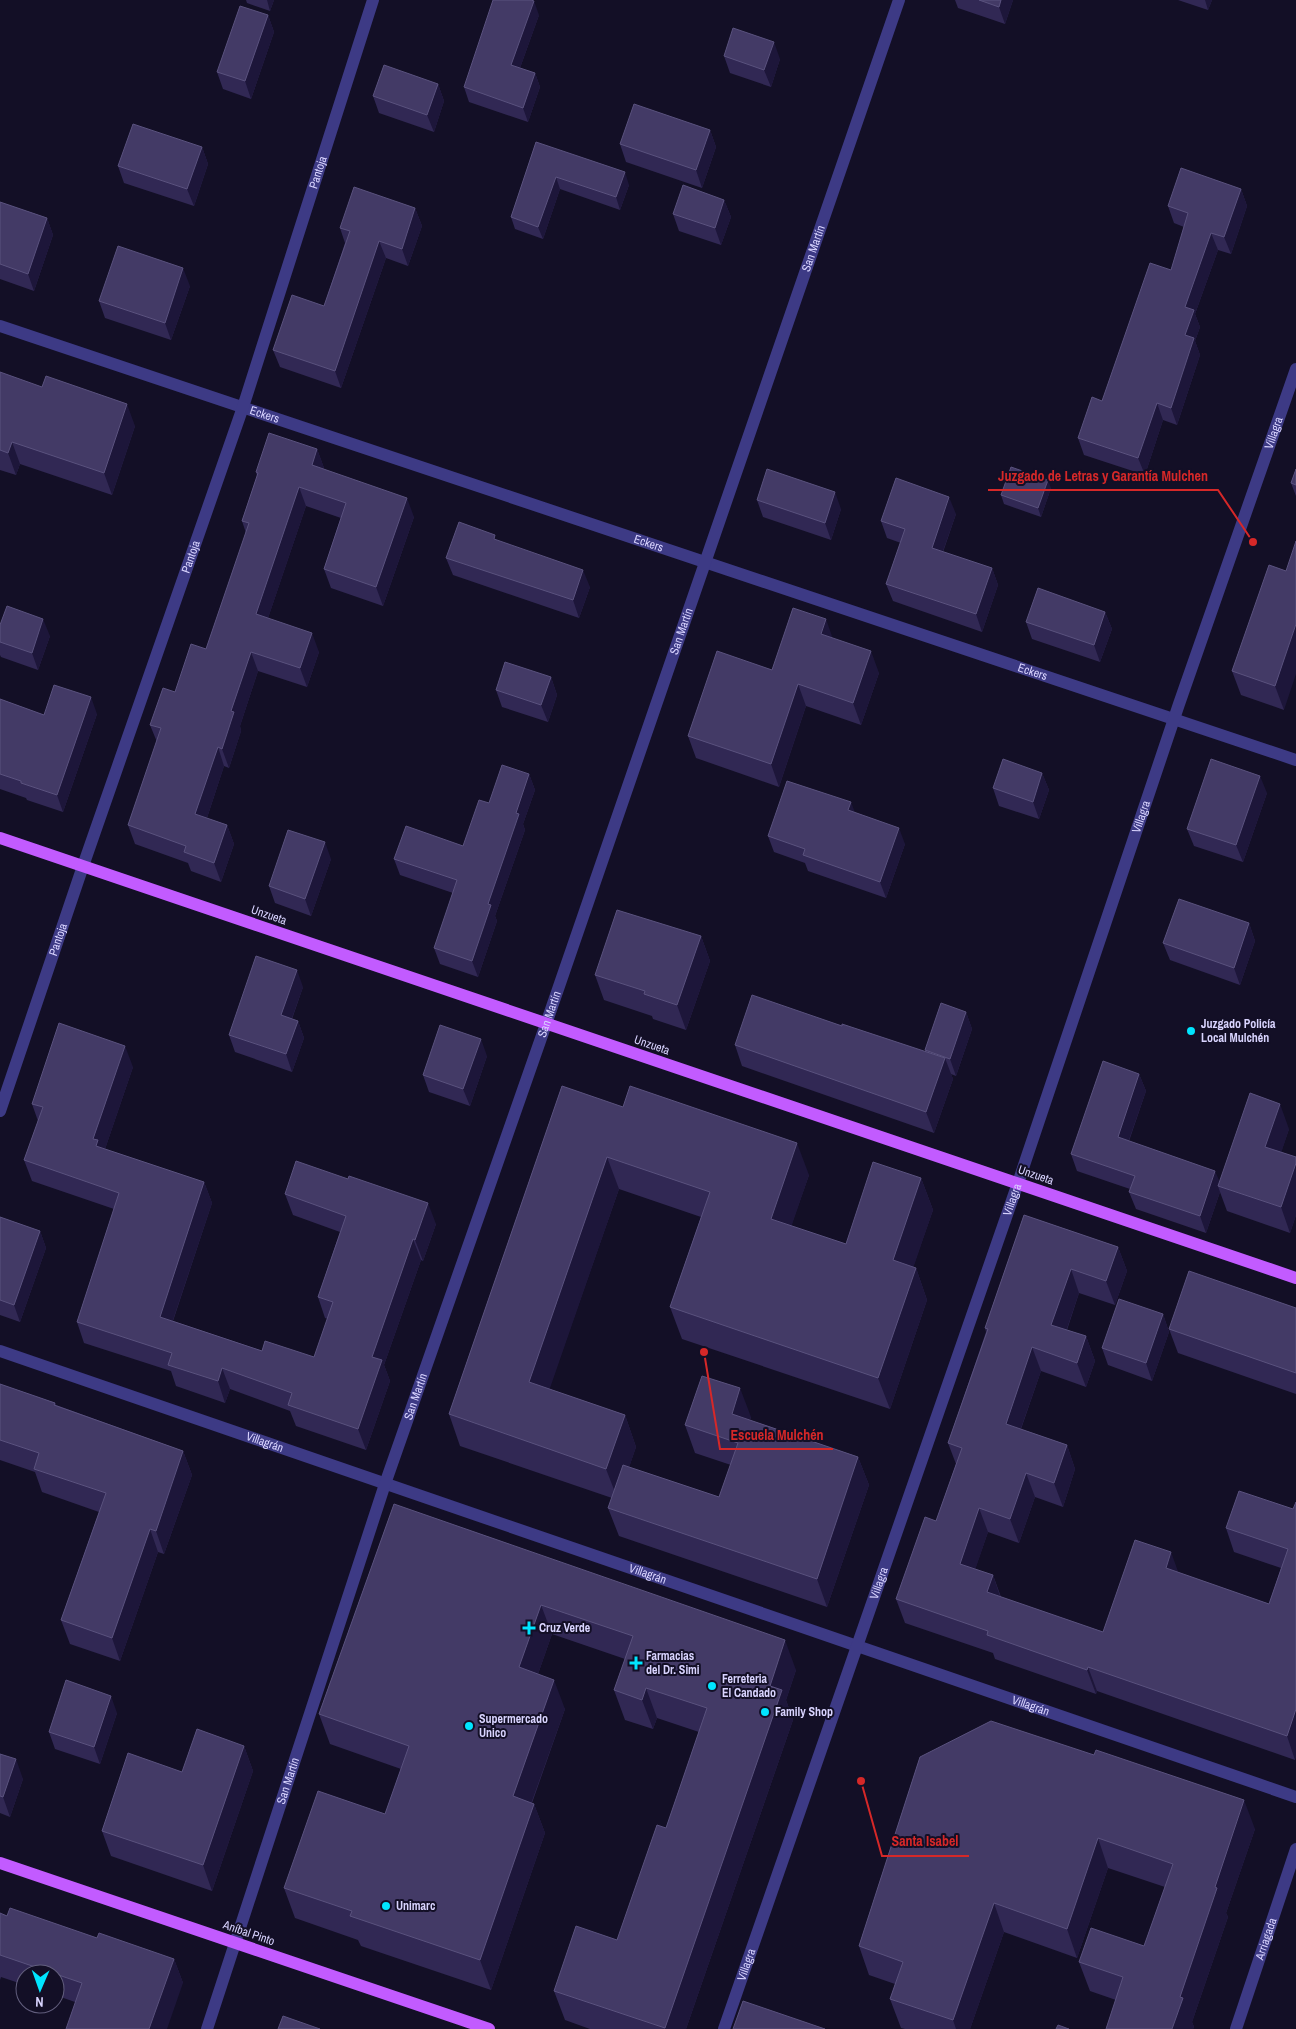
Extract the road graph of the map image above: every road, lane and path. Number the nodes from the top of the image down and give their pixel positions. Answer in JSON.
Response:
{"nodes":[{"id":1,"x":373,"y":0,"type":"edge"},
{"id":2,"x":899,"y":0,"type":"edge"},
{"id":3,"x":0,"y":326,"type":"edge"},
{"id":4,"x":1296,"y":369,"type":"edge"},
{"id":5,"x":243,"y":408,"type":"junction"},
{"id":6,"x":704,"y":562,"type":"junction"},
{"id":7,"x":1174,"y":718,"type":"junction"},
{"id":8,"x":1296,"y":760,"type":"edge"},
{"id":9,"x":0,"y":838,"type":"edge"},
{"id":10,"x":82,"y":866,"type":"junction"},
{"id":11,"x":546,"y":1024,"type":"junction"},
{"id":12,"x":0,"y":1110,"type":"edge"},
{"id":13,"x":1018,"y":1184,"type":"junction"},
{"id":14,"x":1296,"y":1278,"type":"edge"},
{"id":15,"x":0,"y":1351,"type":"edge"},
{"id":16,"x":385,"y":1484,"type":"junction"},
{"id":17,"x":856,"y":1646,"type":"junction"},
{"id":18,"x":1296,"y":1797,"type":"edge"},
{"id":19,"x":1296,"y":1849,"type":"edge"},
{"id":20,"x":0,"y":1863,"type":"edge"},
{"id":21,"x":235,"y":1942,"type":"junction"},
{"id":22,"x":206,"y":2029,"type":"edge"},
{"id":23,"x":489,"y":2029,"type":"edge"},
{"id":24,"x":724,"y":2029,"type":"edge"},
{"id":25,"x":1236,"y":2029,"type":"edge"}],
"edges":[{"from":1,"to":5,"type":"street","name":"Pantoja"},
{"from":2,"to":6,"type":"street","name":"San Martín"},
{"from":3,"to":5,"type":"street","name":"Eckers"},
{"from":4,"to":7,"type":"street","name":"Villagra"},
{"from":5,"to":6,"type":"street","name":"Eckers"},
{"from":5,"to":10,"type":"street","name":"Pantoja"},
{"from":6,"to":7,"type":"street","name":"Eckers"},
{"from":6,"to":11,"type":"street","name":"San Martín"},
{"from":7,"to":8,"type":"street","name":"Eckers"},
{"from":7,"to":13,"type":"street","name":"Villagra"},
{"from":9,"to":10,"type":"main road","name":"Unzueta"},
{"from":10,"to":11,"type":"main road","name":"Unzueta"},
{"from":10,"to":12,"type":"street","name":"Pantoja"},
{"from":11,"to":13,"type":"main road","name":"Unzueta"},
{"from":11,"to":16,"type":"street","name":"San Martín"},
{"from":13,"to":14,"type":"main road","name":"Unzueta"},
{"from":13,"to":17,"type":"street","name":"Villagra"},
{"from":15,"to":16,"type":"street","name":"Villagrán"},
{"from":16,"to":17,"type":"street","name":"Villagrán"},
{"from":16,"to":21,"type":"street","name":"San Martín"},
{"from":17,"to":18,"type":"street","name":"Villagrán"},
{"from":17,"to":24,"type":"street","name":"Villagra"},
{"from":19,"to":25,"type":"street","name":"Arriagada"},
{"from":20,"to":21,"type":"main road","name":"Aníbal Pinto"},
{"from":21,"to":22,"type":"street","name":"San Martín"},
{"from":21,"to":23,"type":"main road","name":"Aníbal Pinto"}]}
